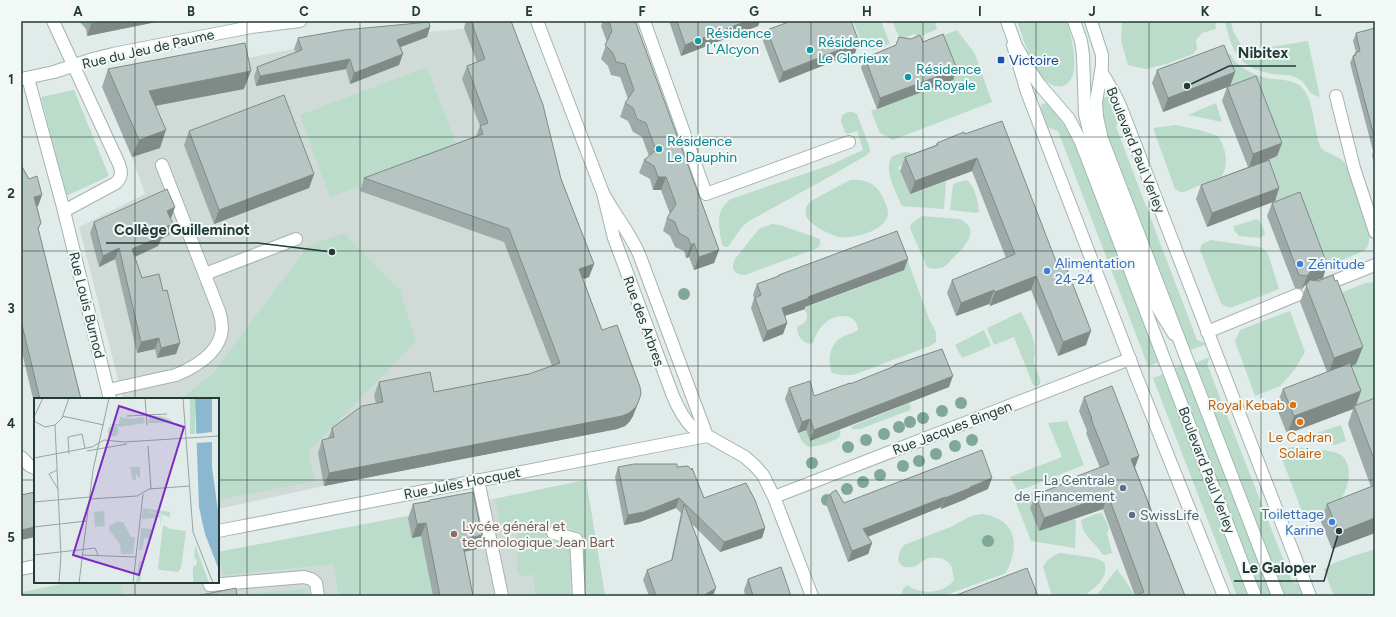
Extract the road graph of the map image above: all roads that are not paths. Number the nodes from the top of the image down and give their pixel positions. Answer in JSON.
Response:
{"nodes":[{"id":1,"x":53,"y":21,"type":"edge"},
{"id":2,"x":300,"y":21,"type":"edge"},
{"id":3,"x":537,"y":21,"type":"edge"},
{"id":4,"x":644,"y":21,"type":"edge"},
{"id":5,"x":1006,"y":21,"type":"edge"},
{"id":6,"x":1074,"y":21,"type":"edge"},
{"id":7,"x":1091,"y":21,"type":"edge"},
{"id":8,"x":73,"y":66,"type":"junction"},
{"id":9,"x":1101,"y":70,"type":"junction"},
{"id":10,"x":24,"y":79,"type":"edge"},
{"id":11,"x":1336,"y":96,"type":"dead end"},
{"id":12,"x":849,"y":142,"type":"dead end"},
{"id":13,"x":162,"y":164,"type":"dead end"},
{"id":14,"x":603,"y":193,"type":"junction"},
{"id":15,"x":64,"y":211,"type":"junction"},
{"id":16,"x":1375,"y":232,"type":"edge"},
{"id":17,"x":296,"y":239,"type":"dead end"},
{"id":18,"x":1375,"y":265,"type":"edge"},
{"id":19,"x":205,"y":274,"type":"junction"},
{"id":20,"x":1207,"y":332,"type":"junction"},
{"id":21,"x":1180,"y":344,"type":"junction"},
{"id":22,"x":1130,"y":359,"type":"junction"},
{"id":23,"x":109,"y":395,"type":"edge"},
{"id":24,"x":707,"y":436,"type":"junction"},
{"id":25,"x":21,"y":457,"type":"edge"},
{"id":26,"x":34,"y":468,"type":"edge"},
{"id":27,"x":478,"y":480,"type":"junction"},
{"id":28,"x":774,"y":496,"type":"junction"},
{"id":29,"x":219,"y":531,"type":"edge"},
{"id":30,"x":553,"y":533,"type":"dead end"},
{"id":31,"x":34,"y":566,"type":"edge"},
{"id":32,"x":21,"y":569,"type":"edge"},
{"id":33,"x":209,"y":583,"type":"edge"},
{"id":34,"x":318,"y":596,"type":"edge"},
{"id":35,"x":502,"y":596,"type":"edge"},
{"id":36,"x":579,"y":596,"type":"edge"},
{"id":37,"x":812,"y":596,"type":"edge"},
{"id":38,"x":1224,"y":596,"type":"edge"},
{"id":39,"x":1255,"y":596,"type":"edge"},
{"id":40,"x":1278,"y":596,"type":"edge"},
{"id":41,"x":1310,"y":596,"type":"edge"}],
"edges":[{"from":1,"to":8,"type":"street"},
{"from":2,"to":8,"type":"street","name":"Rue du Jeu de Paume"},
{"from":3,"to":14,"type":"street","name":"Rue des Arbres"},
{"from":4,"to":12,"type":"street"},
{"from":5,"to":22,"type":"street","name":"Boulevard Paul Verley"},
{"from":5,"to":39,"type":"street","name":"Boulevard Paul Verley"},
{"from":6,"to":21,"type":"street"},
{"from":7,"to":9,"type":"street"},
{"from":8,"to":10,"type":"street","name":"Rue du Jeu de Paume"},
{"from":8,"to":15,"type":"street"},
{"from":9,"to":20,"type":"street","name":"Boulevard Paul Verley"},
{"from":9,"to":21,"type":"street","name":"Boulevard Paul Verley"},
{"from":10,"to":15,"type":"street","name":"Rue Louis Burnod"},
{"from":11,"to":16,"type":"street"},
{"from":13,"to":19,"type":"street"},
{"from":14,"to":24,"type":"street","name":"Rue des Arbres"},
{"from":14,"to":24,"type":"street","name":"Rue des Arbres"},
{"from":15,"to":23,"type":"street","name":"Rue Louis Burnod"},
{"from":17,"to":19,"type":"street"},
{"from":18,"to":20,"type":"street"},
{"from":19,"to":23,"type":"street"},
{"from":20,"to":41,"type":"street","name":"Boulevard Paul Verley"},
{"from":21,"to":40,"type":"street","name":"Boulevard Paul Verley"},
{"from":22,"to":28,"type":"street","name":"Rue Jacques Bingen"},
{"from":22,"to":38,"type":"street","name":"Boulevard Paul Verley"},
{"from":24,"to":27,"type":"street","name":"Rue Jules Hocquet"},
{"from":24,"to":28,"type":"street","name":"Rue des Arbres"},
{"from":25,"to":26,"type":"street"},
{"from":27,"to":29,"type":"street","name":"Rue Jules Hocquet"},
{"from":27,"to":35,"type":"street"},
{"from":28,"to":37,"type":"street","name":"Rue des Arbres"},
{"from":30,"to":36,"type":"street"},
{"from":31,"to":32,"type":"street"},
{"from":33,"to":34,"type":"street"}]}
